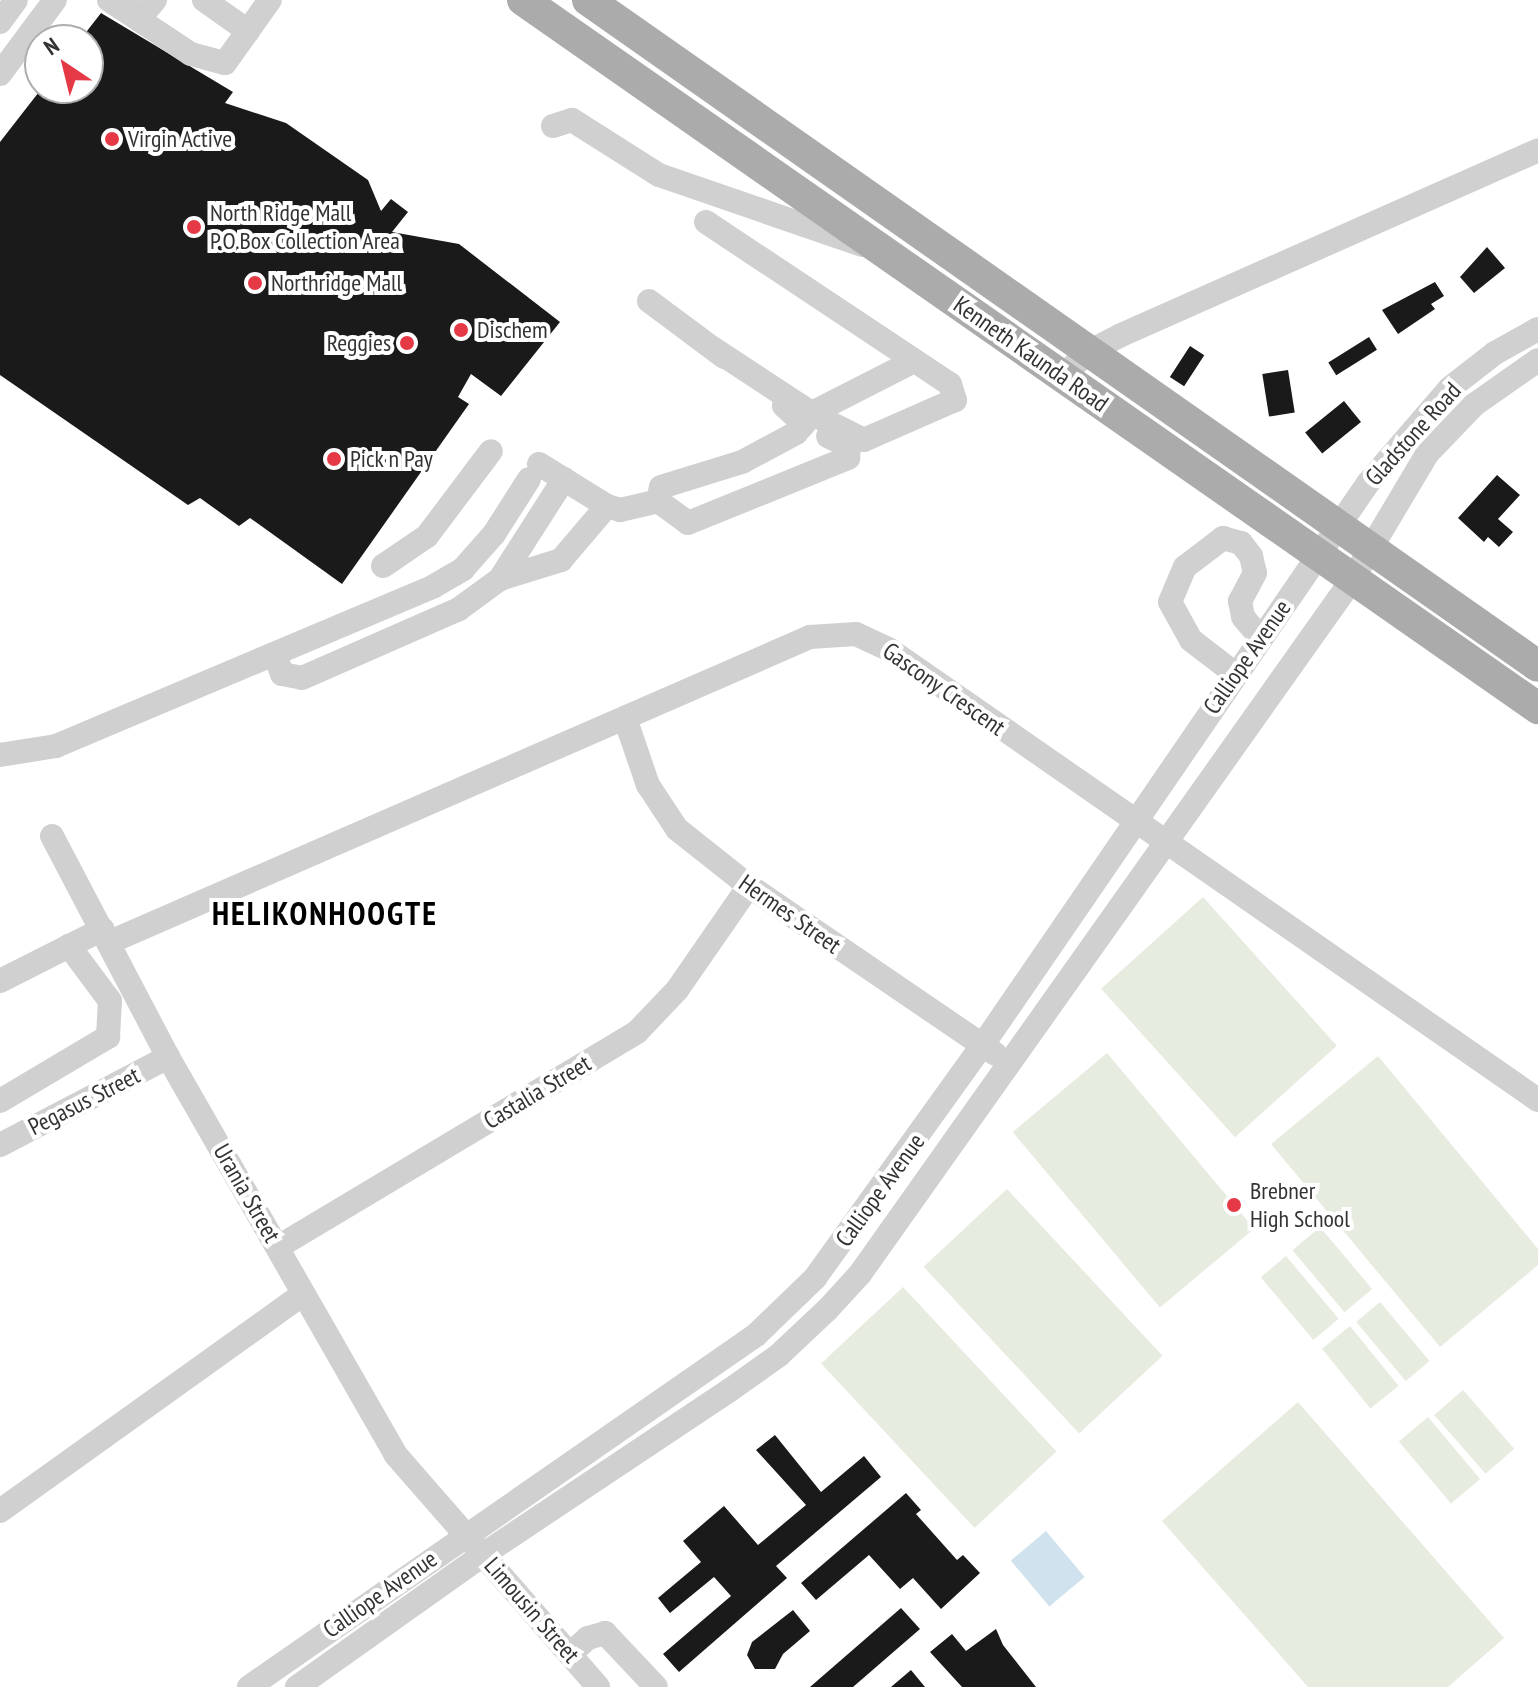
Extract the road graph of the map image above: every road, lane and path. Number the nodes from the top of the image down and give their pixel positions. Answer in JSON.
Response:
{"nodes":[{"id":1,"x":55,"y":0,"type":"edge"},
{"id":2,"x":109,"y":0,"type":"edge"},
{"id":3,"x":123,"y":0,"type":"edge"},
{"id":4,"x":155,"y":0,"type":"edge"},
{"id":5,"x":204,"y":0,"type":"edge"},
{"id":6,"x":270,"y":0,"type":"edge"},
{"id":7,"x":523,"y":0,"type":"edge"},
{"id":8,"x":588,"y":0,"type":"edge"},
{"id":9,"x":139,"y":19,"type":"junction"},
{"id":10,"x":248,"y":31,"type":"junction"},
{"id":11,"x":0,"y":74,"type":"edge"},
{"id":12,"x":553,"y":126,"type":"dead end"},
{"id":13,"x":1538,"y":150,"type":"edge"},
{"id":14,"x":706,"y":222,"type":"dead end"},
{"id":15,"x":887,"y":253,"type":"junction"},
{"id":16,"x":649,"y":301,"type":"dead end"},
{"id":17,"x":1538,"y":329,"type":"edge"},
{"id":18,"x":1088,"y":352,"type":"junction"},
{"id":19,"x":1538,"y":360,"type":"edge"},
{"id":20,"x":914,"y":361,"type":"junction"},
{"id":21,"x":1063,"y":376,"type":"junction"},
{"id":22,"x":808,"y":418,"type":"junction"},
{"id":23,"x":491,"y":451,"type":"dead end"},
{"id":24,"x":564,"y":479,"type":"junction"},
{"id":25,"x":658,"y":501,"type":"junction"},
{"id":26,"x":607,"y":506,"type":"junction"},
{"id":27,"x":1340,"y":526,"type":"junction"},
{"id":28,"x":1371,"y":548,"type":"junction"},
{"id":29,"x":1320,"y":558,"type":"junction"},
{"id":30,"x":383,"y":566,"type":"dead end"},
{"id":31,"x":500,"y":579,"type":"junction"},
{"id":32,"x":1352,"y":580,"type":"junction"},
{"id":33,"x":1259,"y":636,"type":"junction"},
{"id":34,"x":275,"y":654,"type":"junction"},
{"id":35,"x":1538,"y":666,"type":"edge"},
{"id":36,"x":1234,"y":673,"type":"junction"},
{"id":37,"x":1538,"y":708,"type":"edge"},
{"id":38,"x":625,"y":718,"type":"junction"},
{"id":39,"x":0,"y":755,"type":"edge"},
{"id":40,"x":1135,"y":822,"type":"junction"},
{"id":41,"x":52,"y":836,"type":"dead end"},
{"id":42,"x":1164,"y":841,"type":"junction"},
{"id":43,"x":749,"y":886,"type":"junction"},
{"id":44,"x":106,"y":936,"type":"junction"},
{"id":45,"x":69,"y":946,"type":"junction"},
{"id":46,"x":0,"y":981,"type":"edge"},
{"id":47,"x":982,"y":1046,"type":"junction"},
{"id":48,"x":168,"y":1057,"type":"junction"},
{"id":49,"x":1009,"y":1064,"type":"junction"},
{"id":50,"x":1538,"y":1100,"type":"edge"},
{"id":51,"x":0,"y":1101,"type":"edge"},
{"id":52,"x":0,"y":1145,"type":"edge"},
{"id":53,"x":278,"y":1247,"type":"junction"},
{"id":54,"x":302,"y":1295,"type":"junction"},
{"id":55,"x":0,"y":1511,"type":"edge"},
{"id":56,"x":466,"y":1534,"type":"junction"},
{"id":57,"x":484,"y":1554,"type":"junction"},
{"id":58,"x":570,"y":1654,"type":"junction"},
{"id":59,"x":261,"y":1684,"type":"edge"},
{"id":60,"x":297,"y":1687,"type":"edge"},
{"id":61,"x":598,"y":1687,"type":"edge"},
{"id":62,"x":656,"y":1687,"type":"edge"}],
"edges":[{"from":1,"to":11,"type":"street"},
{"from":2,"to":9,"type":"street"},
{"from":3,"to":9,"type":"street"},
{"from":4,"to":9,"type":"street"},
{"from":5,"to":10,"type":"street"},
{"from":6,"to":10,"type":"street"},
{"from":7,"to":15,"type":"main road","name":"Kenneth Kaunda Road"},
{"from":8,"to":18,"type":"main road","name":"Kenneth Kaunda Road"},
{"from":9,"to":10,"type":"street"},
{"from":12,"to":15,"type":"street"},
{"from":13,"to":18,"type":"street"},
{"from":14,"to":20,"type":"street"},
{"from":15,"to":21,"type":"main road","name":"Kenneth Kaunda Road"},
{"from":16,"to":22,"type":"street"},
{"from":17,"to":27,"type":"street","name":"Gladstone Road"},
{"from":18,"to":21,"type":"street"},
{"from":18,"to":27,"type":"main road","name":"Kenneth Kaunda Road"},
{"from":19,"to":28,"type":"street","name":"Gladstone Road"},
{"from":20,"to":22,"type":"street"},
{"from":20,"to":22,"type":"street"},
{"from":21,"to":29,"type":"main road","name":"Kenneth Kaunda Road"},
{"from":22,"to":25,"type":"street"},
{"from":22,"to":25,"type":"street"},
{"from":23,"to":30,"type":"street"},
{"from":24,"to":26,"type":"street"},
{"from":24,"to":31,"type":"street"},
{"from":24,"to":34,"type":"street"},
{"from":25,"to":26,"type":"street"},
{"from":26,"to":31,"type":"street"},
{"from":27,"to":28,"type":"main road","name":"Kenneth Kaunda Road"},
{"from":27,"to":29,"type":"street","name":"Calliope Avenue"},
{"from":28,"to":32,"type":"street","name":"Calliope Avenue"},
{"from":28,"to":35,"type":"main road","name":"Kenneth Kaunda Road"},
{"from":29,"to":32,"type":"main road","name":"Kenneth Kaunda Road"},
{"from":29,"to":33,"type":"street","name":"Calliope Avenue"},
{"from":31,"to":34,"type":"street"},
{"from":32,"to":37,"type":"main road","name":"Kenneth Kaunda Road"},
{"from":32,"to":42,"type":"street","name":"Calliope Avenue"},
{"from":33,"to":36,"type":"street","name":"Calliope Avenue"},
{"from":33,"to":36,"type":"street"},
{"from":34,"to":39,"type":"street"},
{"from":36,"to":40,"type":"street","name":"Calliope Avenue"},
{"from":38,"to":40,"type":"street","name":"Gascony Crescent"},
{"from":38,"to":43,"type":"street","name":"Hermes Street"},
{"from":38,"to":44,"type":"street","name":"Gascony Crescent"},
{"from":40,"to":42,"type":"street","name":"Gascony Crescent"},
{"from":40,"to":47,"type":"street","name":"Calliope Avenue"},
{"from":41,"to":44,"type":"street","name":"Urania Street"},
{"from":42,"to":49,"type":"street","name":"Calliope Avenue"},
{"from":42,"to":50,"type":"street","name":"Gascony Crescent"},
{"from":43,"to":47,"type":"street","name":"Hermes Street"},
{"from":43,"to":53,"type":"street","name":"Castalia Street"},
{"from":44,"to":45,"type":"street","name":"Gascony Crescent"},
{"from":44,"to":48,"type":"street","name":"Urania Street"},
{"from":45,"to":46,"type":"street","name":"Gascony Crescent"},
{"from":45,"to":51,"type":"street"},
{"from":47,"to":49,"type":"street","name":"Hermes Street"},
{"from":47,"to":56,"type":"street","name":"Calliope Avenue"},
{"from":48,"to":52,"type":"street","name":"Pegasus Street"},
{"from":48,"to":53,"type":"street","name":"Urania Street"},
{"from":49,"to":57,"type":"street","name":"Calliope Avenue"},
{"from":53,"to":54,"type":"street","name":"Urania Street"},
{"from":54,"to":55,"type":"street"},
{"from":54,"to":56,"type":"street","name":"Urania Street"},
{"from":56,"to":57,"type":"street","name":"Limousin Street"},
{"from":56,"to":59,"type":"street","name":"Calliope Avenue"},
{"from":57,"to":58,"type":"street","name":"Limousin Street"},
{"from":57,"to":60,"type":"street","name":"Calliope Avenue"},
{"from":58,"to":61,"type":"street","name":"Limousin Street"},
{"from":58,"to":62,"type":"street"}]}
